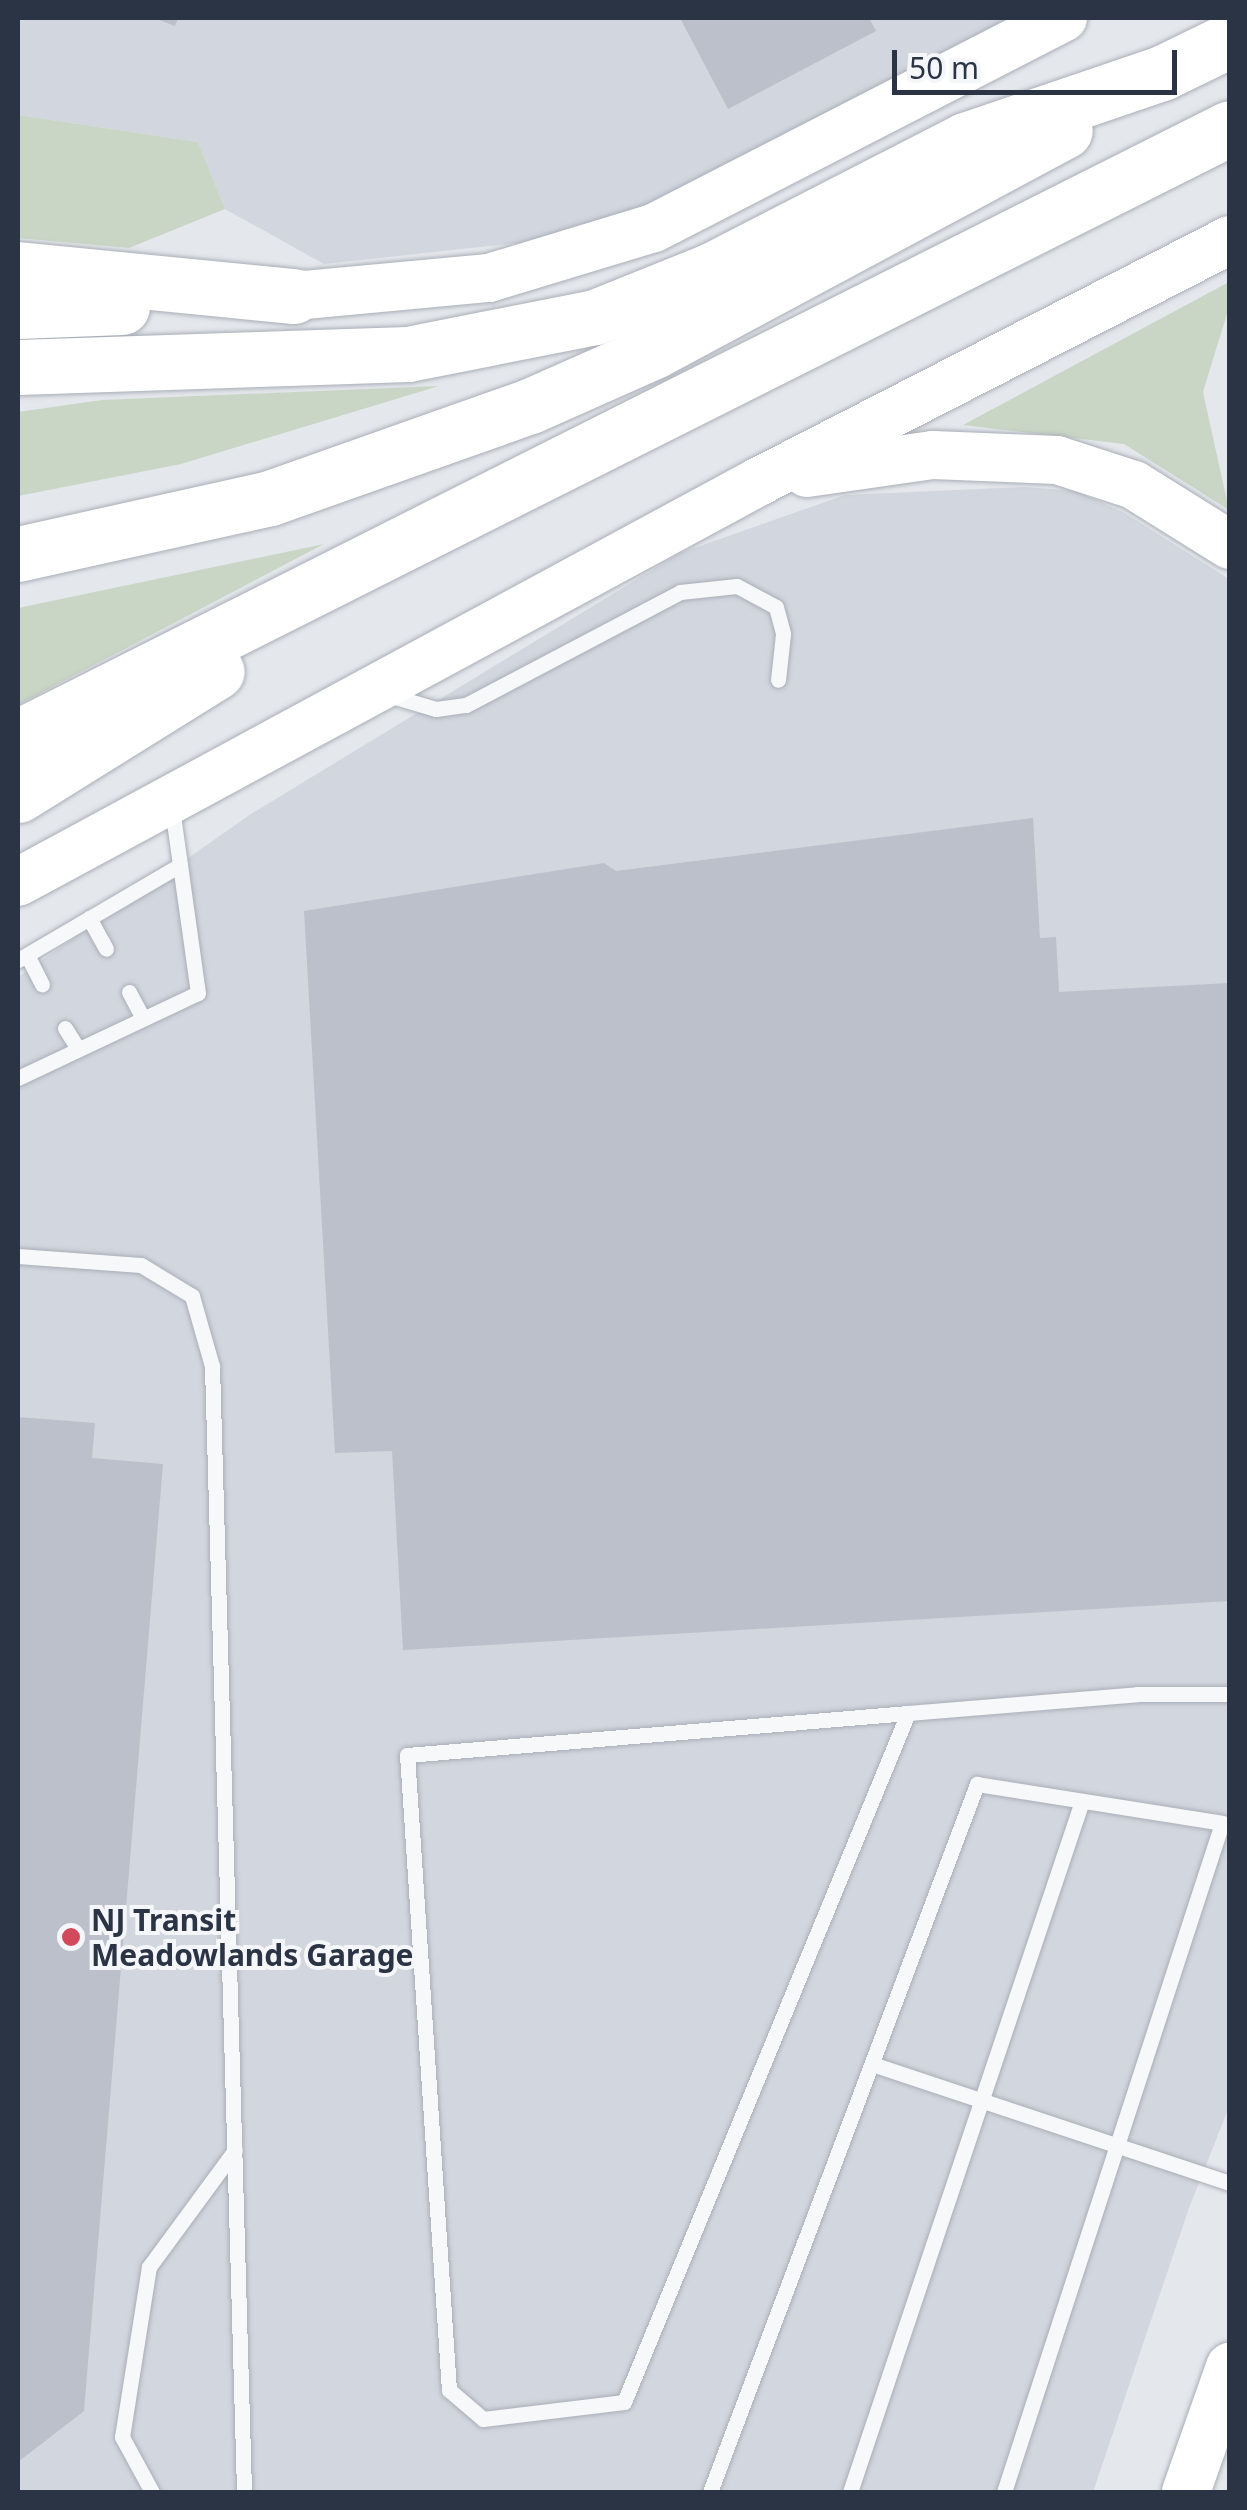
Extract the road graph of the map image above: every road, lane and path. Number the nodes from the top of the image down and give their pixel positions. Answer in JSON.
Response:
{"nodes":[{"id":1,"x":1063,"y":18,"type":"edge"},
{"id":2,"x":1230,"y":40,"type":"edge"},
{"id":3,"x":1162,"y":73,"type":"junction"},
{"id":4,"x":1230,"y":128,"type":"edge"},
{"id":5,"x":1230,"y":240,"type":"edge"},
{"id":6,"x":18,"y":269,"type":"edge"},
{"id":7,"x":294,"y":296,"type":"junction"},
{"id":8,"x":18,"y":311,"type":"edge"},
{"id":9,"x":18,"y":366,"type":"edge"},
{"id":10,"x":760,"y":481,"type":"junction"},
{"id":11,"x":1230,"y":545,"type":"edge"},
{"id":12,"x":18,"y":554,"type":"edge"},
{"id":13,"x":298,"y":592,"type":"junction"},
{"id":14,"x":778,"y":680,"type":"dead end"},
{"id":15,"x":371,"y":691,"type":"junction"},
{"id":16,"x":18,"y":737,"type":"edge"},
{"id":17,"x":18,"y":795,"type":"edge"},
{"id":18,"x":170,"y":797,"type":"junction"},
{"id":19,"x":180,"y":865,"type":"junction"},
{"id":20,"x":18,"y":882,"type":"edge"},
{"id":21,"x":89,"y":918,"type":"junction"},
{"id":22,"x":106,"y":949,"type":"dead end"},
{"id":23,"x":22,"y":957,"type":"edge"},
{"id":24,"x":42,"y":984,"type":"dead end"},
{"id":25,"x":129,"y":992,"type":"dead end"},
{"id":26,"x":143,"y":1018,"type":"junction"},
{"id":27,"x":65,"y":1028,"type":"dead end"},
{"id":28,"x":78,"y":1050,"type":"junction"},
{"id":29,"x":18,"y":1078,"type":"edge"},
{"id":30,"x":18,"y":1256,"type":"edge"},
{"id":31,"x":1230,"y":1694,"type":"edge"},
{"id":32,"x":908,"y":1713,"type":"junction"},
{"id":33,"x":1082,"y":1801,"type":"junction"},
{"id":34,"x":872,"y":2064,"type":"junction"},
{"id":35,"x":982,"y":2099,"type":"junction"},
{"id":36,"x":1118,"y":2144,"type":"junction"},
{"id":37,"x":236,"y":2150,"type":"junction"},
{"id":38,"x":1230,"y":2183,"type":"edge"},
{"id":39,"x":1230,"y":2367,"type":"edge"},
{"id":40,"x":152,"y":2492,"type":"edge"},
{"id":41,"x":244,"y":2492,"type":"edge"},
{"id":42,"x":710,"y":2492,"type":"edge"},
{"id":43,"x":850,"y":2492,"type":"edge"},
{"id":44,"x":1004,"y":2492,"type":"edge"},
{"id":45,"x":1186,"y":2492,"type":"edge"}],
"edges":[{"from":1,"to":7,"type":"main road"},
{"from":2,"to":3,"type":"highway"},
{"from":3,"to":9,"type":"highway"},
{"from":3,"to":12,"type":"highway"},
{"from":4,"to":13,"type":"highway"},
{"from":5,"to":10,"type":"main road"},
{"from":6,"to":7,"type":"highway"},
{"from":7,"to":8,"type":"highway"},
{"from":10,"to":11,"type":"main road"},
{"from":10,"to":15,"type":"main road"},
{"from":13,"to":16,"type":"highway"},
{"from":13,"to":17,"type":"highway"},
{"from":14,"to":15,"type":"lane"},
{"from":15,"to":18,"type":"main road"},
{"from":18,"to":19,"type":"lane"},
{"from":18,"to":20,"type":"main road"},
{"from":19,"to":21,"type":"lane"},
{"from":19,"to":26,"type":"lane"},
{"from":21,"to":22,"type":"lane"},
{"from":21,"to":23,"type":"lane"},
{"from":23,"to":24,"type":"lane"},
{"from":25,"to":26,"type":"lane"},
{"from":26,"to":28,"type":"lane"},
{"from":27,"to":28,"type":"lane"},
{"from":28,"to":29,"type":"lane"},
{"from":30,"to":37,"type":"lane"},
{"from":31,"to":32,"type":"lane"},
{"from":32,"to":32,"type":"lane"},
{"from":33,"to":34,"type":"lane"},
{"from":33,"to":35,"type":"lane"},
{"from":33,"to":36,"type":"lane"},
{"from":34,"to":35,"type":"lane"},
{"from":34,"to":42,"type":"lane"},
{"from":35,"to":36,"type":"lane"},
{"from":35,"to":43,"type":"lane"},
{"from":36,"to":38,"type":"lane"},
{"from":36,"to":44,"type":"lane"},
{"from":37,"to":40,"type":"lane"},
{"from":37,"to":41,"type":"lane"},
{"from":39,"to":45,"type":"main road"}]}
